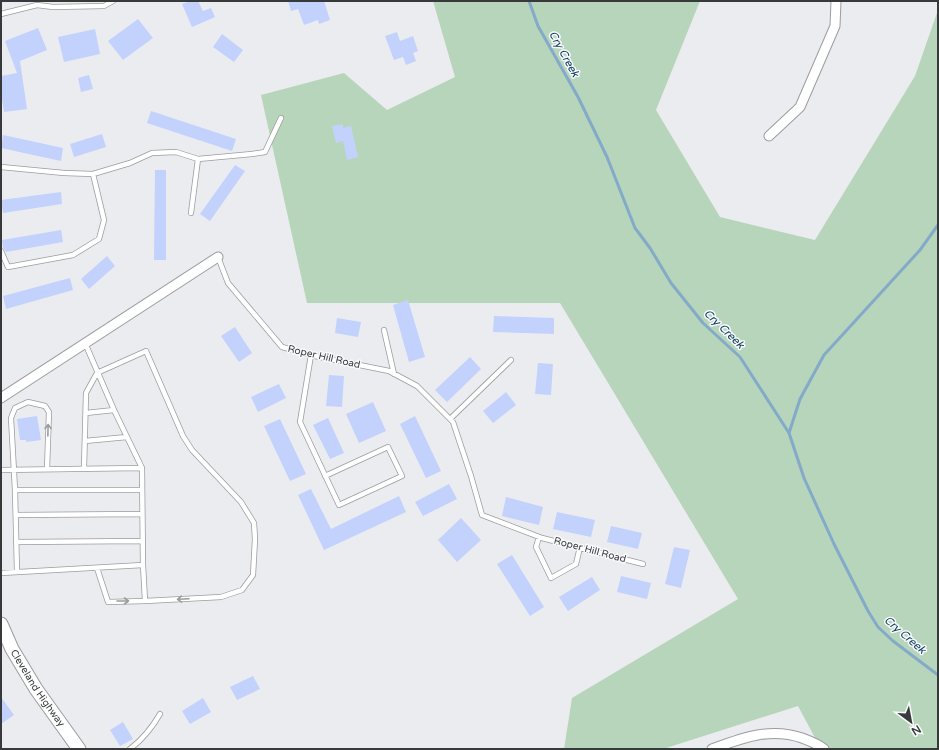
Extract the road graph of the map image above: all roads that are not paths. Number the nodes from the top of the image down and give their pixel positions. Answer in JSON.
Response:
{"nodes":[{"id":1,"x":113,"y":1,"type":"edge"},
{"id":2,"x":836,"y":1,"type":"edge"},
{"id":3,"x":37,"y":3,"type":"edge"},
{"id":4,"x":1,"y":14,"type":"edge"},
{"id":5,"x":281,"y":118,"type":"dead end"},
{"id":6,"x":769,"y":136,"type":"dead end"},
{"id":7,"x":198,"y":158,"type":"junction"},
{"id":8,"x":1,"y":167,"type":"edge"},
{"id":9,"x":93,"y":174,"type":"junction"},
{"id":10,"x":191,"y":213,"type":"dead end"},
{"id":11,"x":1,"y":251,"type":"edge"},
{"id":12,"x":218,"y":257,"type":"joint"},
{"id":13,"x":384,"y":330,"type":"dead end"},
{"id":14,"x":85,"y":343,"type":"junction"},
{"id":15,"x":311,"y":355,"type":"junction"},
{"id":16,"x":511,"y":360,"type":"dead end"},
{"id":17,"x":97,"y":373,"type":"junction"},
{"id":18,"x":394,"y":374,"type":"junction"},
{"id":19,"x":1,"y":398,"type":"edge"},
{"id":20,"x":114,"y":410,"type":"junction"},
{"id":21,"x":86,"y":413,"type":"junction"},
{"id":22,"x":450,"y":419,"type":"junction"},
{"id":23,"x":127,"y":437,"type":"junction"},
{"id":24,"x":85,"y":440,"type":"junction"},
{"id":25,"x":84,"y":468,"type":"junction"},
{"id":26,"x":142,"y":468,"type":"junction"},
{"id":27,"x":14,"y":469,"type":"junction"},
{"id":28,"x":47,"y":469,"type":"junction"},
{"id":29,"x":1,"y":470,"type":"edge"},
{"id":30,"x":325,"y":476,"type":"junction"},
{"id":31,"x":15,"y":490,"type":"junction"},
{"id":32,"x":142,"y":490,"type":"junction"},
{"id":33,"x":142,"y":514,"type":"junction"},
{"id":34,"x":16,"y":515,"type":"junction"},
{"id":35,"x":539,"y":537,"type":"junction"},
{"id":36,"x":143,"y":541,"type":"junction"},
{"id":37,"x":17,"y":542,"type":"junction"},
{"id":38,"x":580,"y":547,"type":"junction"},
{"id":39,"x":642,"y":564,"type":"dead end"},
{"id":40,"x":143,"y":565,"type":"junction"},
{"id":41,"x":97,"y":568,"type":"junction"},
{"id":42,"x":17,"y":571,"type":"junction"},
{"id":43,"x":1,"y":573,"type":"edge"},
{"id":44,"x":145,"y":601,"type":"junction"},
{"id":45,"x":1,"y":624,"type":"edge"},
{"id":46,"x":160,"y":714,"type":"dead end"},
{"id":47,"x":79,"y":749,"type":"edge"},
{"id":48,"x":130,"y":749,"type":"edge"},
{"id":49,"x":712,"y":749,"type":"edge"},
{"id":50,"x":824,"y":749,"type":"edge"}],
"edges":[{"from":1,"to":3,"type":"lane"},
{"from":2,"to":6,"type":"street"},
{"from":3,"to":4,"type":"lane"},
{"from":5,"to":7,"type":"lane"},
{"from":7,"to":9,"type":"lane"},
{"from":7,"to":10,"type":"lane"},
{"from":8,"to":9,"type":"lane"},
{"from":9,"to":11,"type":"lane"},
{"from":12,"to":14,"type":"street","name":"Roper Hill Road"},
{"from":12,"to":15,"type":"lane","name":"Roper Hill Road"},
{"from":13,"to":18,"type":"lane"},
{"from":14,"to":17,"type":"lane"},
{"from":14,"to":19,"type":"street","name":"Roper Hill Road"},
{"from":15,"to":18,"type":"lane","name":"Roper Hill Road"},
{"from":15,"to":30,"type":"lane"},
{"from":16,"to":22,"type":"lane"},
{"from":17,"to":20,"type":"lane"},
{"from":17,"to":21,"type":"lane"},
{"from":17,"to":44,"type":"lane","one_way":true},
{"from":18,"to":22,"type":"lane","name":"Roper Hill Road"},
{"from":20,"to":21,"type":"lane"},
{"from":20,"to":23,"type":"lane"},
{"from":21,"to":24,"type":"lane"},
{"from":22,"to":35,"type":"lane","name":"Roper Hill Road"},
{"from":23,"to":24,"type":"lane"},
{"from":23,"to":26,"type":"lane"},
{"from":24,"to":25,"type":"lane"},
{"from":25,"to":26,"type":"lane"},
{"from":25,"to":28,"type":"lane"},
{"from":26,"to":32,"type":"lane"},
{"from":27,"to":28,"type":"lane"},
{"from":28,"to":27,"type":"lane","one_way":true},
{"from":27,"to":29,"type":"lane"},
{"from":27,"to":31,"type":"lane"},
{"from":30,"to":30,"type":"lane"},
{"from":31,"to":32,"type":"lane"},
{"from":31,"to":34,"type":"lane"},
{"from":32,"to":33,"type":"lane"},
{"from":33,"to":34,"type":"lane"},
{"from":33,"to":36,"type":"lane"},
{"from":34,"to":37,"type":"lane"},
{"from":35,"to":38,"type":"lane","name":"Roper Hill Road"},
{"from":35,"to":38,"type":"lane"},
{"from":36,"to":37,"type":"lane"},
{"from":36,"to":40,"type":"lane"},
{"from":37,"to":42,"type":"lane"},
{"from":38,"to":39,"type":"lane","name":"Roper Hill Road"},
{"from":40,"to":41,"type":"lane"},
{"from":40,"to":44,"type":"lane"},
{"from":41,"to":42,"type":"lane"},
{"from":41,"to":44,"type":"lane","one_way":true},
{"from":42,"to":43,"type":"lane"},
{"from":45,"to":47,"type":"main road","name":"Cleveland Highway"},
{"from":46,"to":48,"type":"lane"},
{"from":49,"to":50,"type":"street"}]}
